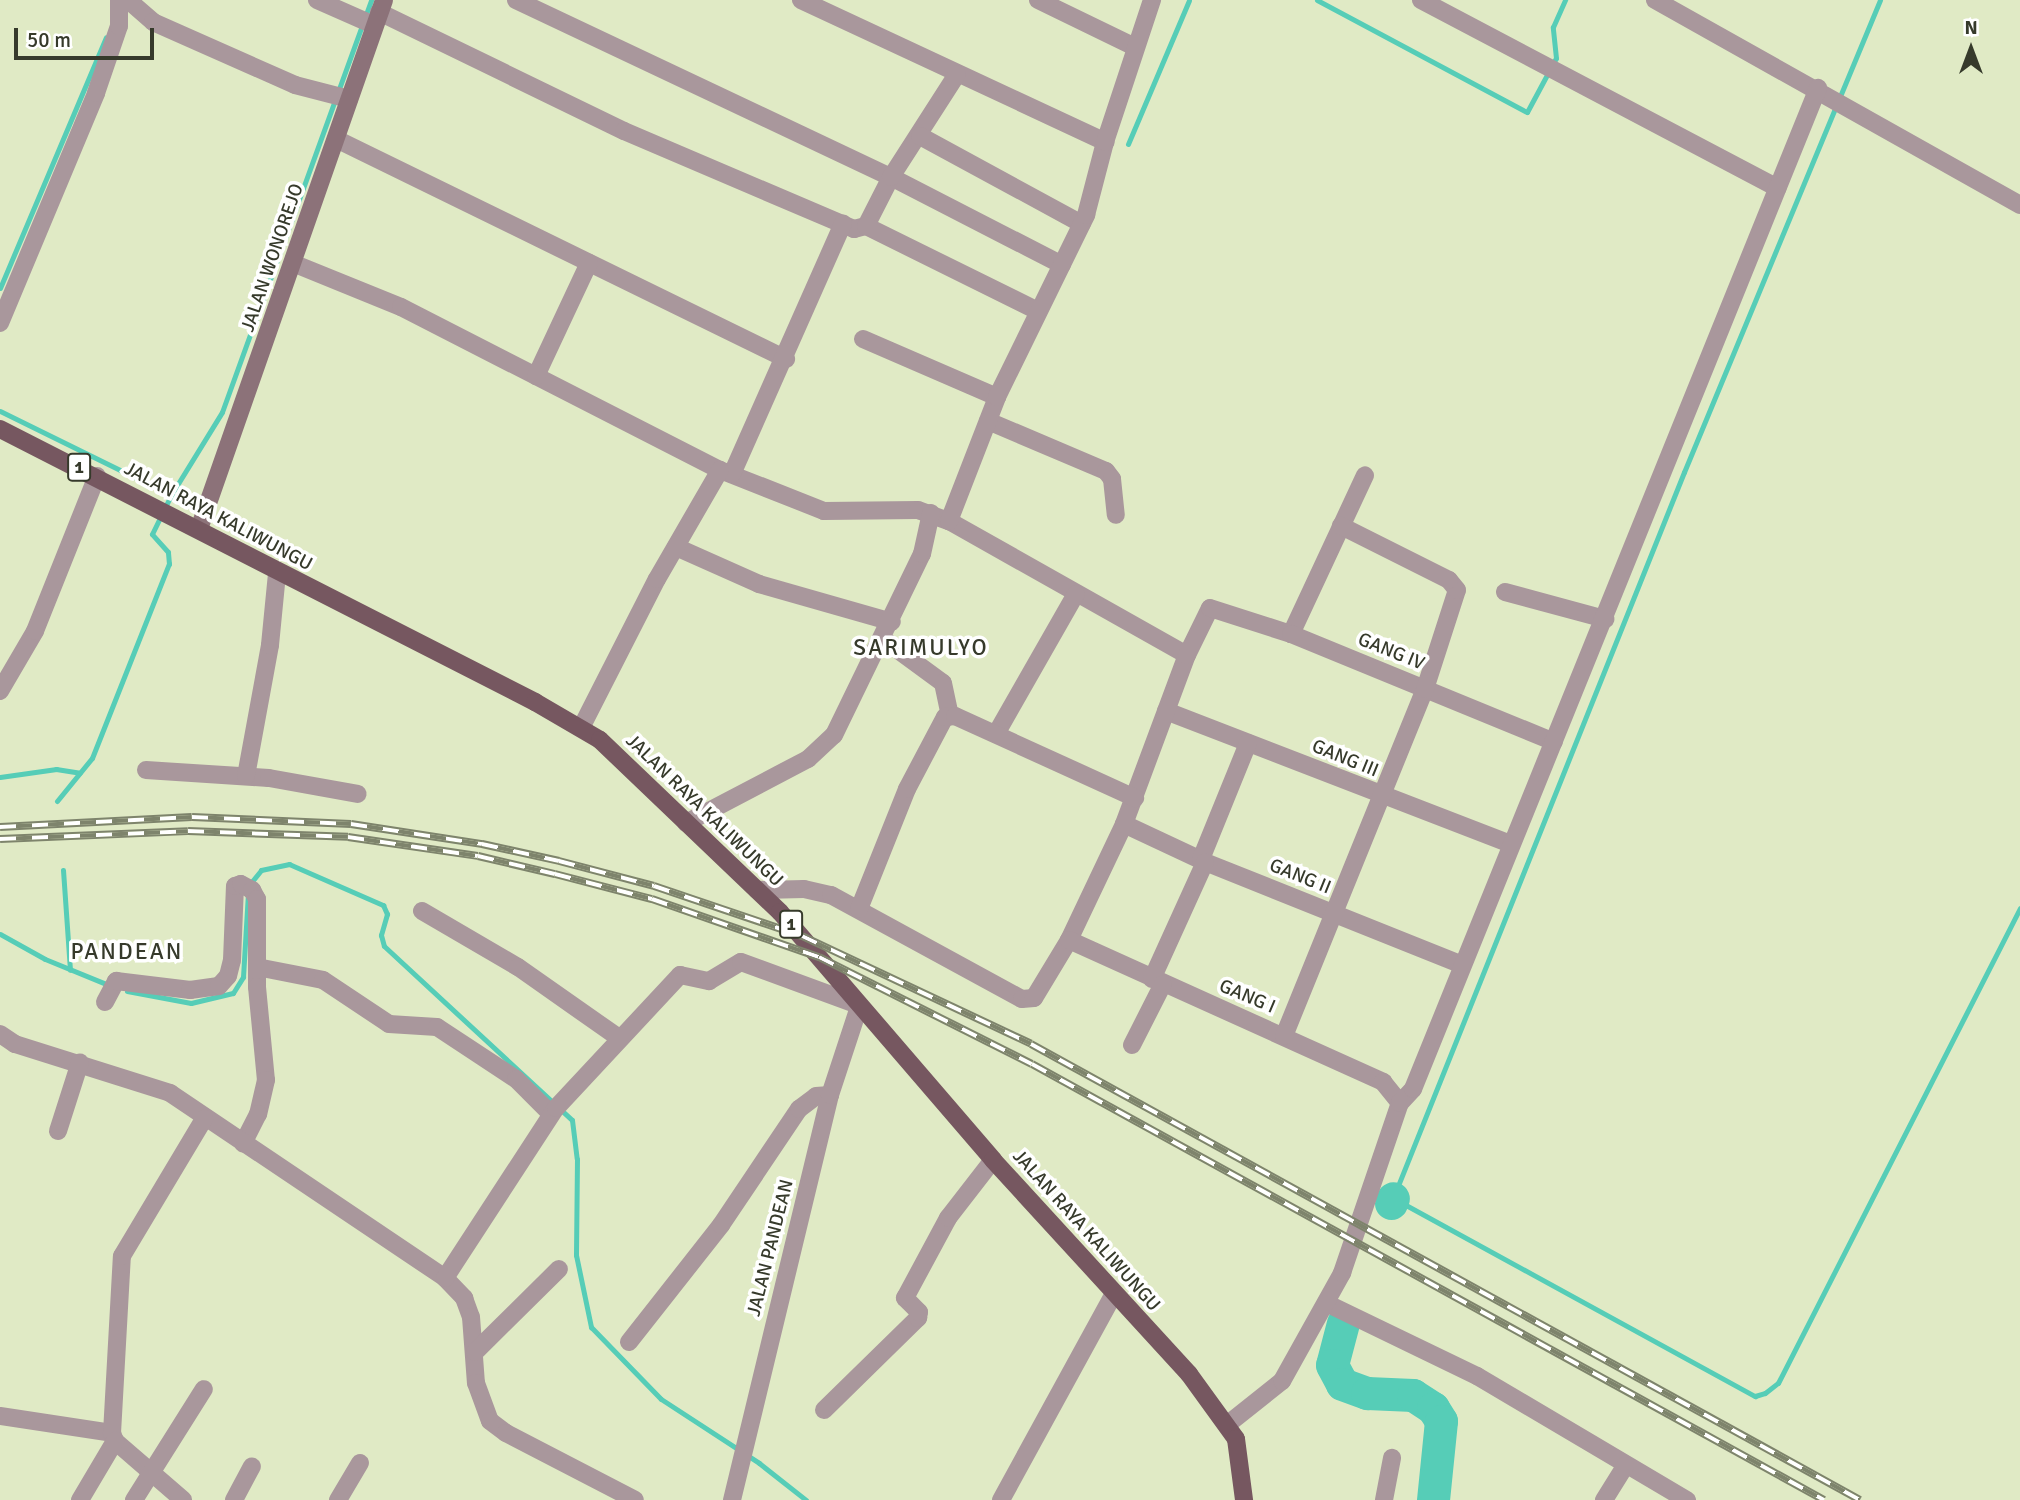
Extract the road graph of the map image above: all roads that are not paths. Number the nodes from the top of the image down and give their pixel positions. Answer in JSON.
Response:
{"nodes":[{"id":1,"x":317,"y":0,"type":"edge"},
{"id":2,"x":516,"y":0,"type":"edge"},
{"id":3,"x":801,"y":0,"type":"edge"},
{"id":4,"x":1038,"y":0,"type":"edge"},
{"id":5,"x":1152,"y":0,"type":"edge"},
{"id":6,"x":1421,"y":0,"type":"edge"},
{"id":7,"x":1655,"y":0,"type":"edge"},
{"id":8,"x":123,"y":4,"type":"edge"},
{"id":9,"x":371,"y":15,"type":"edge"},
{"id":10,"x":1135,"y":47,"type":"junction"},
{"id":11,"x":957,"y":74,"type":"junction"},
{"id":12,"x":1824,"y":92,"type":"junction"},
{"id":13,"x":342,"y":97,"type":"junction"},
{"id":14,"x":920,"y":136,"type":"junction"},
{"id":15,"x":336,"y":139,"type":"junction"},
{"id":16,"x":1105,"y":142,"type":"junction"},
{"id":17,"x":891,"y":177,"type":"junction"},
{"id":18,"x":1777,"y":188,"type":"junction"},
{"id":19,"x":2020,"y":205,"type":"edge"},
{"id":20,"x":843,"y":224,"type":"junction"},
{"id":21,"x":1082,"y":224,"type":"junction"},
{"id":22,"x":866,"y":226,"type":"junction"},
{"id":23,"x":295,"y":264,"type":"junction"},
{"id":24,"x":589,"y":264,"type":"junction"},
{"id":25,"x":1062,"y":265,"type":"junction"},
{"id":26,"x":1038,"y":311,"type":"junction"},
{"id":27,"x":0,"y":323,"type":"edge"},
{"id":28,"x":863,"y":339,"type":"dead end"},
{"id":29,"x":786,"y":359,"type":"junction"},
{"id":30,"x":536,"y":376,"type":"junction"},
{"id":31,"x":997,"y":397,"type":"junction"},
{"id":32,"x":988,"y":421,"type":"junction"},
{"id":33,"x":0,"y":429,"type":"edge"},
{"id":34,"x":726,"y":472,"type":"junction"},
{"id":35,"x":1365,"y":475,"type":"dead end"},
{"id":36,"x":97,"y":476,"type":"junction"},
{"id":37,"x":1116,"y":515,"type":"dead end"},
{"id":38,"x":939,"y":517,"type":"junction"},
{"id":39,"x":1341,"y":526,"type":"junction"},
{"id":40,"x":199,"y":529,"type":"junction"},
{"id":41,"x":676,"y":547,"type":"junction"},
{"id":42,"x":277,"y":573,"type":"junction"},
{"id":43,"x":1505,"y":593,"type":"dead end"},
{"id":44,"x":1076,"y":594,"type":"junction"},
{"id":45,"x":1605,"y":619,"type":"junction"},
{"id":46,"x":892,"y":622,"type":"junction"},
{"id":47,"x":1291,"y":634,"type":"junction"},
{"id":48,"x":883,"y":639,"type":"junction"},
{"id":49,"x":1187,"y":655,"type":"junction"},
{"id":50,"x":1425,"y":689,"type":"junction"},
{"id":51,"x":0,"y":691,"type":"edge"},
{"id":52,"x":1167,"y":710,"type":"junction"},
{"id":53,"x":950,"y":716,"type":"junction"},
{"id":54,"x":581,"y":728,"type":"junction"},
{"id":55,"x":996,"y":734,"type":"junction"},
{"id":56,"x":1554,"y":742,"type":"junction"},
{"id":57,"x":1248,"y":743,"type":"junction"},
{"id":58,"x":146,"y":770,"type":"dead end"},
{"id":59,"x":246,"y":776,"type":"junction"},
{"id":60,"x":358,"y":794,"type":"dead end"},
{"id":61,"x":1135,"y":797,"type":"junction"},
{"id":62,"x":1382,"y":797,"type":"junction"},
{"id":63,"x":686,"y":823,"type":"junction"},
{"id":64,"x":1124,"y":824,"type":"junction"},
{"id":65,"x":1510,"y":844,"type":"junction"},
{"id":66,"x":1203,"y":860,"type":"junction"},
{"id":67,"x":757,"y":890,"type":"junction"},
{"id":68,"x":859,"y":909,"type":"junction"},
{"id":69,"x":422,"y":911,"type":"dead end"},
{"id":70,"x":1335,"y":914,"type":"junction"},
{"id":71,"x":1069,"y":940,"type":"junction"},
{"id":72,"x":1462,"y":965,"type":"junction"},
{"id":73,"x":257,"y":967,"type":"junction"},
{"id":74,"x":1157,"y":981,"type":"junction"},
{"id":75,"x":109,"y":992,"type":"dead end"},
{"id":76,"x":857,"y":1005,"type":"junction"},
{"id":77,"x":0,"y":1034,"type":"edge"},
{"id":78,"x":1284,"y":1036,"type":"junction"},
{"id":79,"x":619,"y":1038,"type":"junction"},
{"id":80,"x":1132,"y":1045,"type":"dead end"},
{"id":81,"x":80,"y":1062,"type":"junction"},
{"id":82,"x":830,"y":1095,"type":"junction"},
{"id":83,"x":1400,"y":1103,"type":"junction"},
{"id":84,"x":558,"y":1106,"type":"junction"},
{"id":85,"x":204,"y":1119,"type":"junction"},
{"id":86,"x":58,"y":1130,"type":"dead end"},
{"id":87,"x":243,"y":1143,"type":"junction"},
{"id":88,"x":993,"y":1160,"type":"junction"},
{"id":89,"x":559,"y":1269,"type":"dead end"},
{"id":90,"x":445,"y":1278,"type":"junction"},
{"id":91,"x":1114,"y":1293,"type":"junction"},
{"id":92,"x":1326,"y":1303,"type":"junction"},
{"id":93,"x":629,"y":1342,"type":"dead end"},
{"id":94,"x":475,"y":1352,"type":"junction"},
{"id":95,"x":204,"y":1388,"type":"dead end"},
{"id":96,"x":824,"y":1410,"type":"dead end"},
{"id":97,"x":0,"y":1416,"type":"edge"},
{"id":98,"x":1228,"y":1424,"type":"junction"},
{"id":99,"x":114,"y":1437,"type":"junction"},
{"id":100,"x":1392,"y":1458,"type":"dead end"},
{"id":101,"x":360,"y":1463,"type":"dead end"},
{"id":102,"x":252,"y":1466,"type":"dead end"},
{"id":103,"x":1625,"y":1466,"type":"junction"},
{"id":104,"x":151,"y":1474,"type":"junction"},
{"id":105,"x":80,"y":1500,"type":"edge"},
{"id":106,"x":134,"y":1500,"type":"edge"},
{"id":107,"x":183,"y":1500,"type":"edge"},
{"id":108,"x":234,"y":1500,"type":"edge"},
{"id":109,"x":338,"y":1500,"type":"edge"},
{"id":110,"x":635,"y":1500,"type":"edge"},
{"id":111,"x":732,"y":1500,"type":"edge"},
{"id":112,"x":1001,"y":1500,"type":"edge"},
{"id":113,"x":1244,"y":1500,"type":"edge"},
{"id":114,"x":1384,"y":1500,"type":"edge"},
{"id":115,"x":1604,"y":1500,"type":"edge"},
{"id":116,"x":1687,"y":1500,"type":"edge"}],
"edges":[{"from":1,"to":9,"type":"street"},
{"from":2,"to":17,"type":"street"},
{"from":3,"to":11,"type":"street"},
{"from":4,"to":10,"type":"street"},
{"from":5,"to":10,"type":"street"},
{"from":6,"to":18,"type":"street"},
{"from":7,"to":12,"type":"street"},
{"from":8,"to":13,"type":"street"},
{"from":8,"to":27,"type":"street"},
{"from":9,"to":13,"type":"street","name":"JALAN WONOREJO"},
{"from":9,"to":20,"type":"street"},
{"from":10,"to":16,"type":"street"},
{"from":11,"to":14,"type":"street"},
{"from":11,"to":16,"type":"street"},
{"from":12,"to":18,"type":"street"},
{"from":12,"to":19,"type":"street"},
{"from":13,"to":15,"type":"street","name":"JALAN WONOREJO"},
{"from":14,"to":17,"type":"street"},
{"from":14,"to":21,"type":"street"},
{"from":15,"to":23,"type":"street","name":"JALAN WONOREJO"},
{"from":15,"to":24,"type":"street"},
{"from":16,"to":21,"type":"street"},
{"from":17,"to":22,"type":"street"},
{"from":17,"to":25,"type":"street"},
{"from":18,"to":45,"type":"street"},
{"from":20,"to":22,"type":"street"},
{"from":20,"to":29,"type":"street"},
{"from":21,"to":25,"type":"street"},
{"from":22,"to":26,"type":"street"},
{"from":23,"to":30,"type":"street"},
{"from":23,"to":40,"type":"street","name":"JALAN WONOREJO"},
{"from":24,"to":29,"type":"street"},
{"from":24,"to":30,"type":"street"},
{"from":25,"to":26,"type":"street"},
{"from":26,"to":31,"type":"street"},
{"from":28,"to":31,"type":"street"},
{"from":29,"to":34,"type":"street"},
{"from":30,"to":34,"type":"street"},
{"from":31,"to":32,"type":"street"},
{"from":32,"to":37,"type":"street"},
{"from":32,"to":38,"type":"street"},
{"from":33,"to":36,"type":"main road","name":"JALAN RAYA KALIWUNGU","number":"1"},
{"from":34,"to":38,"type":"street"},
{"from":34,"to":41,"type":"street"},
{"from":35,"to":39,"type":"street"},
{"from":36,"to":40,"type":"main road","name":"JALAN RAYA KALIWUNGU","number":"1"},
{"from":36,"to":51,"type":"street"},
{"from":38,"to":44,"type":"street"},
{"from":38,"to":46,"type":"street"},
{"from":39,"to":47,"type":"street"},
{"from":39,"to":50,"type":"street"},
{"from":40,"to":42,"type":"main road","name":"JALAN RAYA KALIWUNGU","number":"1"},
{"from":41,"to":46,"type":"street"},
{"from":41,"to":54,"type":"street"},
{"from":42,"to":54,"type":"main road","name":"JALAN RAYA KALIWUNGU","number":"1"},
{"from":42,"to":59,"type":"street"},
{"from":43,"to":45,"type":"street"},
{"from":44,"to":49,"type":"street"},
{"from":44,"to":55,"type":"street"},
{"from":45,"to":56,"type":"street"},
{"from":46,"to":48,"type":"street"},
{"from":47,"to":49,"type":"street","name":"GANG IV"},
{"from":47,"to":50,"type":"street","name":"GANG IV"},
{"from":48,"to":53,"type":"street"},
{"from":48,"to":63,"type":"street"},
{"from":49,"to":52,"type":"street"},
{"from":50,"to":56,"type":"street","name":"GANG IV"},
{"from":50,"to":62,"type":"street"},
{"from":52,"to":57,"type":"street","name":"GANG III"},
{"from":52,"to":61,"type":"street"},
{"from":53,"to":55,"type":"street"},
{"from":53,"to":68,"type":"street"},
{"from":54,"to":63,"type":"main road","name":"JALAN RAYA KALIWUNGU","number":"1"},
{"from":55,"to":61,"type":"street"},
{"from":56,"to":65,"type":"street"},
{"from":57,"to":62,"type":"street","name":"GANG III"},
{"from":57,"to":66,"type":"street"},
{"from":58,"to":59,"type":"street"},
{"from":59,"to":60,"type":"street"},
{"from":61,"to":64,"type":"street"},
{"from":62,"to":65,"type":"street","name":"GANG III"},
{"from":62,"to":70,"type":"street"},
{"from":63,"to":67,"type":"main road","name":"JALAN RAYA KALIWUNGU","number":"1"},
{"from":64,"to":66,"type":"street","name":"GANG II"},
{"from":64,"to":71,"type":"street"},
{"from":65,"to":72,"type":"street"},
{"from":66,"to":70,"type":"street","name":"GANG II"},
{"from":66,"to":74,"type":"street"},
{"from":67,"to":68,"type":"street"},
{"from":67,"to":76,"type":"main road","name":"JALAN RAYA KALIWUNGU","number":"1"},
{"from":68,"to":71,"type":"street"},
{"from":69,"to":79,"type":"street"},
{"from":70,"to":72,"type":"street","name":"GANG II"},
{"from":70,"to":78,"type":"street"},
{"from":71,"to":74,"type":"street","name":"GANG I"},
{"from":72,"to":83,"type":"street"},
{"from":73,"to":75,"type":"street"},
{"from":73,"to":84,"type":"street"},
{"from":73,"to":87,"type":"street"},
{"from":74,"to":78,"type":"street","name":"GANG I"},
{"from":74,"to":80,"type":"street"},
{"from":76,"to":79,"type":"street"},
{"from":76,"to":82,"type":"street","name":"JALAN PANDEAN"},
{"from":76,"to":88,"type":"main road","name":"JALAN RAYA KALIWUNGU","number":"1"},
{"from":77,"to":81,"type":"street"},
{"from":78,"to":83,"type":"street","name":"GANG I"},
{"from":79,"to":84,"type":"street"},
{"from":81,"to":85,"type":"street"},
{"from":81,"to":86,"type":"street"},
{"from":82,"to":93,"type":"street"},
{"from":82,"to":111,"type":"street","name":"JALAN PANDEAN"},
{"from":83,"to":92,"type":"street"},
{"from":84,"to":90,"type":"street"},
{"from":85,"to":87,"type":"street"},
{"from":85,"to":99,"type":"street"},
{"from":87,"to":90,"type":"street"},
{"from":88,"to":91,"type":"main road","name":"JALAN RAYA KALIWUNGU","number":"1"},
{"from":88,"to":96,"type":"street"},
{"from":89,"to":94,"type":"street"},
{"from":90,"to":94,"type":"street"},
{"from":91,"to":98,"type":"main road","name":"JALAN RAYA KALIWUNGU","number":"1"},
{"from":91,"to":112,"type":"street"},
{"from":92,"to":98,"type":"street"},
{"from":92,"to":103,"type":"street"},
{"from":94,"to":110,"type":"street"},
{"from":95,"to":104,"type":"street"},
{"from":97,"to":99,"type":"street"},
{"from":98,"to":113,"type":"main road","name":"JALAN RAYA KALIWUNGU","number":"1"},
{"from":99,"to":104,"type":"street"},
{"from":99,"to":105,"type":"street"},
{"from":100,"to":114,"type":"street"},
{"from":101,"to":109,"type":"street"},
{"from":102,"to":108,"type":"street"},
{"from":103,"to":115,"type":"street"},
{"from":103,"to":116,"type":"street"},
{"from":104,"to":106,"type":"street"},
{"from":104,"to":107,"type":"street"}]}
